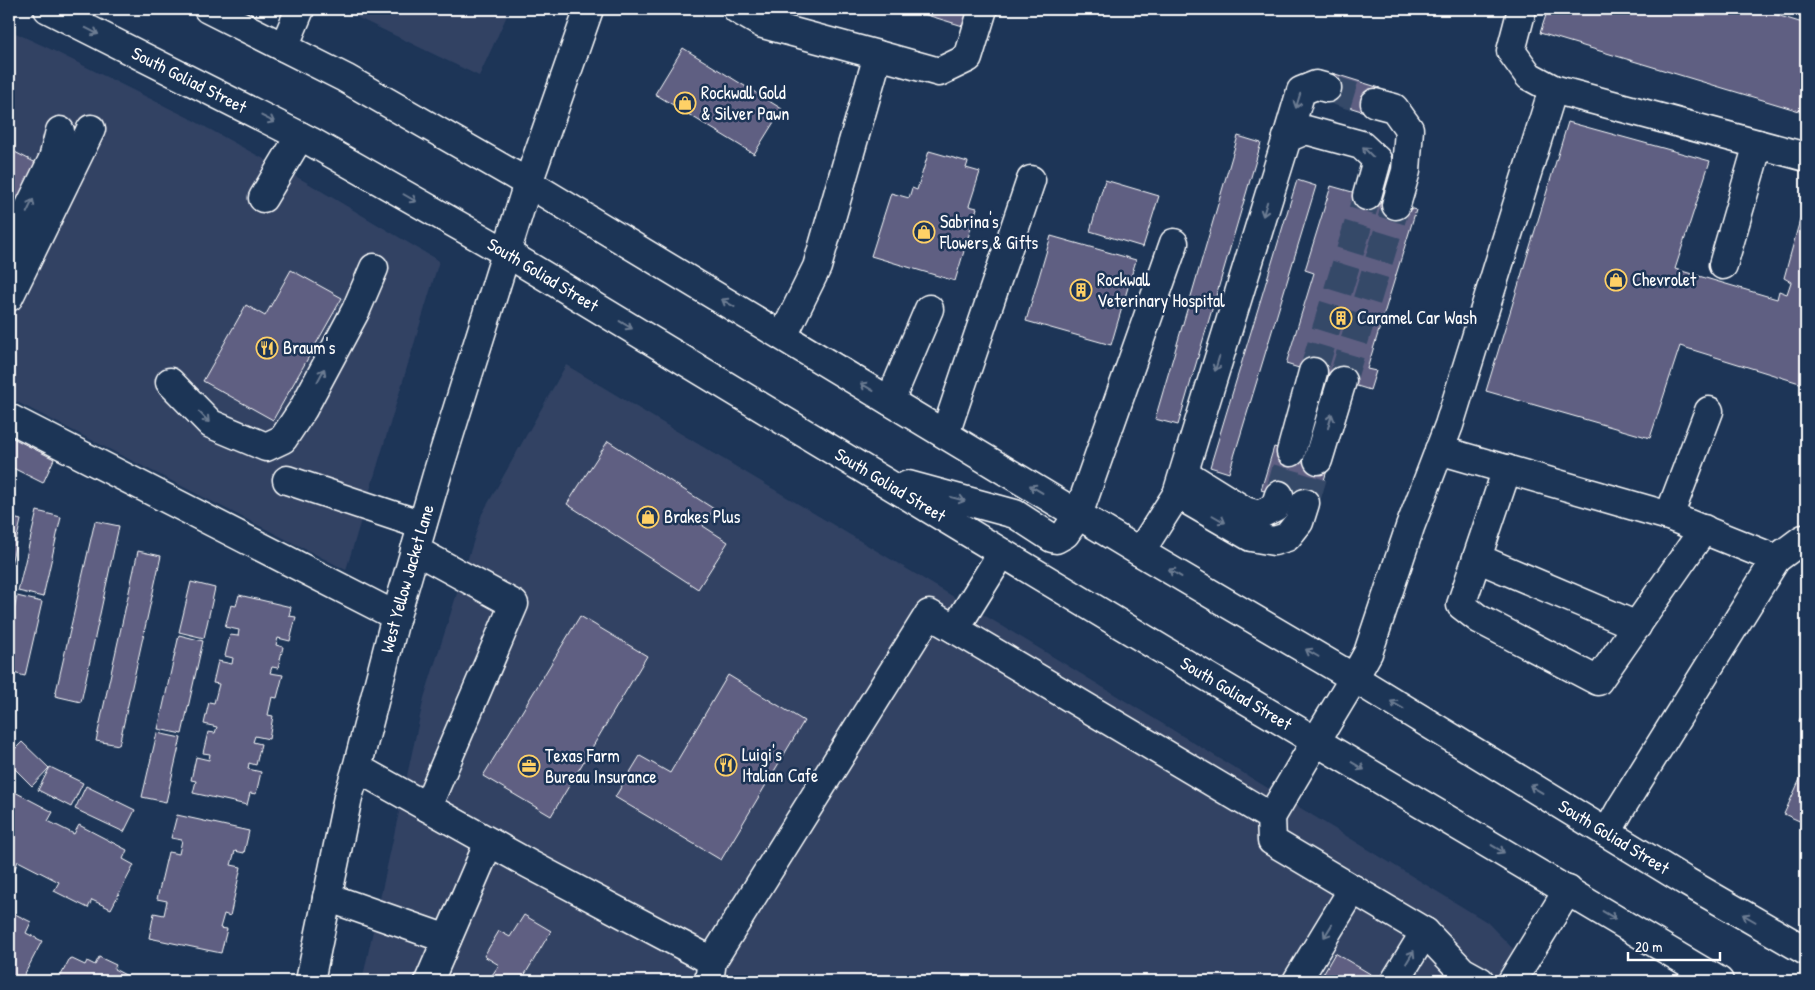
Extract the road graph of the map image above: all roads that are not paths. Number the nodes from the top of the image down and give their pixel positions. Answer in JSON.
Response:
{"nodes":[{"id":1,"x":48,"y":9,"type":"edge"},
{"id":2,"x":208,"y":9,"type":"edge"},
{"id":3,"x":300,"y":9,"type":"edge"},
{"id":4,"x":590,"y":9,"type":"edge"},
{"id":5,"x":737,"y":9,"type":"edge"},
{"id":6,"x":983,"y":9,"type":"edge"},
{"id":7,"x":1522,"y":9,"type":"edge"},
{"id":8,"x":284,"y":47,"type":"junction"},
{"id":9,"x":878,"y":55,"type":"junction"},
{"id":10,"x":1327,"y":88,"type":"tunnel mouth"},
{"id":11,"x":1553,"y":88,"type":"junction"},
{"id":12,"x":1375,"y":103,"type":"tunnel mouth"},
{"id":13,"x":91,"y":129,"type":"dead end"},
{"id":14,"x":60,"y":131,"type":"dead end"},
{"id":15,"x":300,"y":136,"type":"junction"},
{"id":16,"x":1287,"y":138,"type":"junction"},
{"id":17,"x":1758,"y":144,"type":"junction"},
{"id":18,"x":1806,"y":157,"type":"edge"},
{"id":19,"x":1031,"y":180,"type":"dead end"},
{"id":20,"x":528,"y":183,"type":"junction"},
{"id":21,"x":1367,"y":196,"type":"tunnel mouth"},
{"id":22,"x":263,"y":198,"type":"dead end"},
{"id":23,"x":1396,"y":205,"type":"tunnel mouth"},
{"id":24,"x":1174,"y":243,"type":"dead end"},
{"id":25,"x":9,"y":250,"type":"edge"},
{"id":26,"x":506,"y":252,"type":"junction"},
{"id":27,"x":1723,"y":265,"type":"dead end"},
{"id":28,"x":374,"y":268,"type":"dead end"},
{"id":29,"x":9,"y":297,"type":"edge"},
{"id":30,"x":929,"y":310,"type":"dead end"},
{"id":31,"x":783,"y":336,"type":"junction"},
{"id":32,"x":1313,"y":372,"type":"tunnel mouth"},
{"id":33,"x":1342,"y":381,"type":"tunnel mouth"},
{"id":34,"x":170,"y":382,"type":"dead end"},
{"id":35,"x":890,"y":401,"type":"junction"},
{"id":36,"x":1709,"y":411,"type":"dead end"},
{"id":37,"x":9,"y":418,"type":"edge"},
{"id":38,"x":945,"y":434,"type":"junction"},
{"id":39,"x":1440,"y":450,"type":"junction"},
{"id":40,"x":1291,"y":452,"type":"tunnel mouth"},
{"id":41,"x":1318,"y":460,"type":"tunnel mouth"},
{"id":42,"x":1507,"y":469,"type":"junction"},
{"id":43,"x":877,"y":477,"type":"junction"},
{"id":44,"x":287,"y":480,"type":"dead end"},
{"id":45,"x":1180,"y":484,"type":"junction"},
{"id":46,"x":1279,"y":495,"type":"tunnel mouth"},
{"id":47,"x":1305,"y":503,"type":"tunnel mouth"},
{"id":48,"x":1078,"y":515,"type":"junction"},
{"id":49,"x":1669,"y":516,"type":"junction"},
{"id":50,"x":1704,"y":529,"type":"junction"},
{"id":51,"x":1805,"y":537,"type":"edge"},
{"id":52,"x":418,"y":538,"type":"junction"},
{"id":53,"x":1140,"y":552,"type":"junction"},
{"id":54,"x":1002,"y":553,"type":"junction"},
{"id":55,"x":1477,"y":558,"type":"junction"},
{"id":56,"x":1776,"y":559,"type":"junction"},
{"id":57,"x":396,"y":616,"type":"junction"},
{"id":58,"x":1637,"y":626,"type":"junction"},
{"id":59,"x":955,"y":629,"type":"junction"},
{"id":60,"x":1354,"y":678,"type":"junction"},
{"id":61,"x":1316,"y":742,"type":"junction"},
{"id":62,"x":358,"y":768,"type":"junction"},
{"id":63,"x":427,"y":807,"type":"junction"},
{"id":64,"x":1271,"y":817,"type":"junction"},
{"id":65,"x":1607,"y":833,"type":"junction"},
{"id":66,"x":489,"y":842,"type":"junction"},
{"id":67,"x":1353,"y":889,"type":"junction"},
{"id":68,"x":1568,"y":890,"type":"junction"},
{"id":69,"x":327,"y":897,"type":"junction"},
{"id":70,"x":1424,"y":932,"type":"junction"},
{"id":71,"x":447,"y":939,"type":"junction"},
{"id":72,"x":1806,"y":951,"type":"edge"},
{"id":73,"x":711,"y":971,"type":"edge"},
{"id":74,"x":310,"y":981,"type":"edge"},
{"id":75,"x":429,"y":981,"type":"edge"},
{"id":76,"x":1297,"y":981,"type":"edge"},
{"id":77,"x":1395,"y":981,"type":"edge"},
{"id":78,"x":1480,"y":981,"type":"edge"},
{"id":79,"x":1512,"y":981,"type":"edge"},
{"id":80,"x":1719,"y":981,"type":"edge"}],
"edges":[{"from":1,"to":15,"type":"main road","name":"South Goliad Street","one_way":true},
{"from":2,"to":8,"type":"main road","name":"South Goliad Street"},
{"from":3,"to":8,"type":"main road"},
{"from":4,"to":20,"type":"main road","name":"West Yellow Jacket Lane"},
{"from":5,"to":9,"type":"main road"},
{"from":6,"to":9,"type":"main road"},
{"from":7,"to":11,"type":"main road"},
{"from":8,"to":20,"type":"main road","name":"South Goliad Street"},
{"from":9,"to":31,"type":"main road"},
{"from":10,"to":16,"type":"main road","one_way":true},
{"from":11,"to":17,"type":"main road"},
{"from":11,"to":39,"type":"main road"},
{"from":12,"to":23,"type":"main road"},
{"from":13,"to":29,"type":"main road"},
{"from":25,"to":14,"type":"main road","one_way":true},
{"from":15,"to":22,"type":"main road"},
{"from":15,"to":26,"type":"main road","name":"South Goliad Street","one_way":true},
{"from":21,"to":16,"type":"main road","one_way":true},
{"from":16,"to":45,"type":"main road","one_way":true},
{"from":17,"to":18,"type":"main road"},
{"from":17,"to":27,"type":"main road"},
{"from":19,"to":38,"type":"main road"},
{"from":20,"to":26,"type":"main road","name":"West Yellow Jacket Lane"},
{"from":31,"to":20,"type":"main road","name":"South Goliad Street","one_way":true},
{"from":24,"to":48,"type":"main road"},
{"from":26,"to":43,"type":"main road","name":"South Goliad Street","one_way":true},
{"from":26,"to":52,"type":"main road","name":"West Yellow Jacket Lane"},
{"from":34,"to":28,"type":"main road","one_way":true},
{"from":30,"to":35,"type":"main road"},
{"from":35,"to":31,"type":"main road","name":"South Goliad Street","one_way":true},
{"from":32,"to":40,"type":"main road"},
{"from":41,"to":33,"type":"main road","one_way":true},
{"from":35,"to":38,"type":"main road","name":"South Goliad Street"},
{"from":36,"to":49,"type":"main road"},
{"from":37,"to":57,"type":"main road"},
{"from":48,"to":38,"type":"main road","name":"South Goliad Street","one_way":true},
{"from":39,"to":42,"type":"main road"},
{"from":39,"to":60,"type":"main road"},
{"from":42,"to":49,"type":"main road"},
{"from":42,"to":55,"type":"main road"},
{"from":43,"to":48,"type":"main road","one_way":true},
{"from":43,"to":54,"type":"main road","name":"South Goliad Street"},
{"from":44,"to":52,"type":"main road"},
{"from":45,"to":46,"type":"main road"},
{"from":45,"to":47,"type":"main road","one_way":true},
{"from":45,"to":53,"type":"main road"},
{"from":48,"to":53,"type":"main road","name":"South Goliad Street"},
{"from":49,"to":50,"type":"main road"},
{"from":50,"to":56,"type":"main road"},
{"from":50,"to":58,"type":"main road"},
{"from":51,"to":56,"type":"main road"},
{"from":52,"to":57,"type":"main road","name":"West Yellow Jacket Lane"},
{"from":52,"to":63,"type":"main road"},
{"from":60,"to":53,"type":"main road","name":"South Goliad Street","one_way":true},
{"from":54,"to":59,"type":"main road"},
{"from":54,"to":61,"type":"main road","name":"South Goliad Street"},
{"from":55,"to":58,"type":"main road"},
{"from":55,"to":58,"type":"main road"},
{"from":56,"to":65,"type":"main road"},
{"from":57,"to":62,"type":"main road","name":"West Yellow Jacket Lane"},
{"from":59,"to":64,"type":"main road"},
{"from":59,"to":73,"type":"main road"},
{"from":60,"to":61,"type":"main road"},
{"from":65,"to":60,"type":"main road","name":"South Goliad Street","one_way":true},
{"from":61,"to":64,"type":"main road"},
{"from":61,"to":68,"type":"main road","name":"South Goliad Street","one_way":true},
{"from":62,"to":63,"type":"main road"},
{"from":62,"to":69,"type":"main road","name":"West Yellow Jacket Lane"},
{"from":63,"to":66,"type":"main road"},
{"from":64,"to":67,"type":"main road"},
{"from":72,"to":65,"type":"main road","name":"South Goliad Street","one_way":true},
{"from":66,"to":71,"type":"main road"},
{"from":66,"to":73,"type":"main road"},
{"from":67,"to":70,"type":"main road"},
{"from":67,"to":76,"type":"main road","one_way":true},
{"from":68,"to":79,"type":"main road"},
{"from":68,"to":80,"type":"main road","name":"South Goliad Street","one_way":true},
{"from":69,"to":71,"type":"main road"},
{"from":69,"to":74,"type":"main road","name":"West Yellow Jacket Lane"},
{"from":77,"to":70,"type":"main road","one_way":true},
{"from":70,"to":78,"type":"main road"},
{"from":71,"to":75,"type":"main road"}]}
